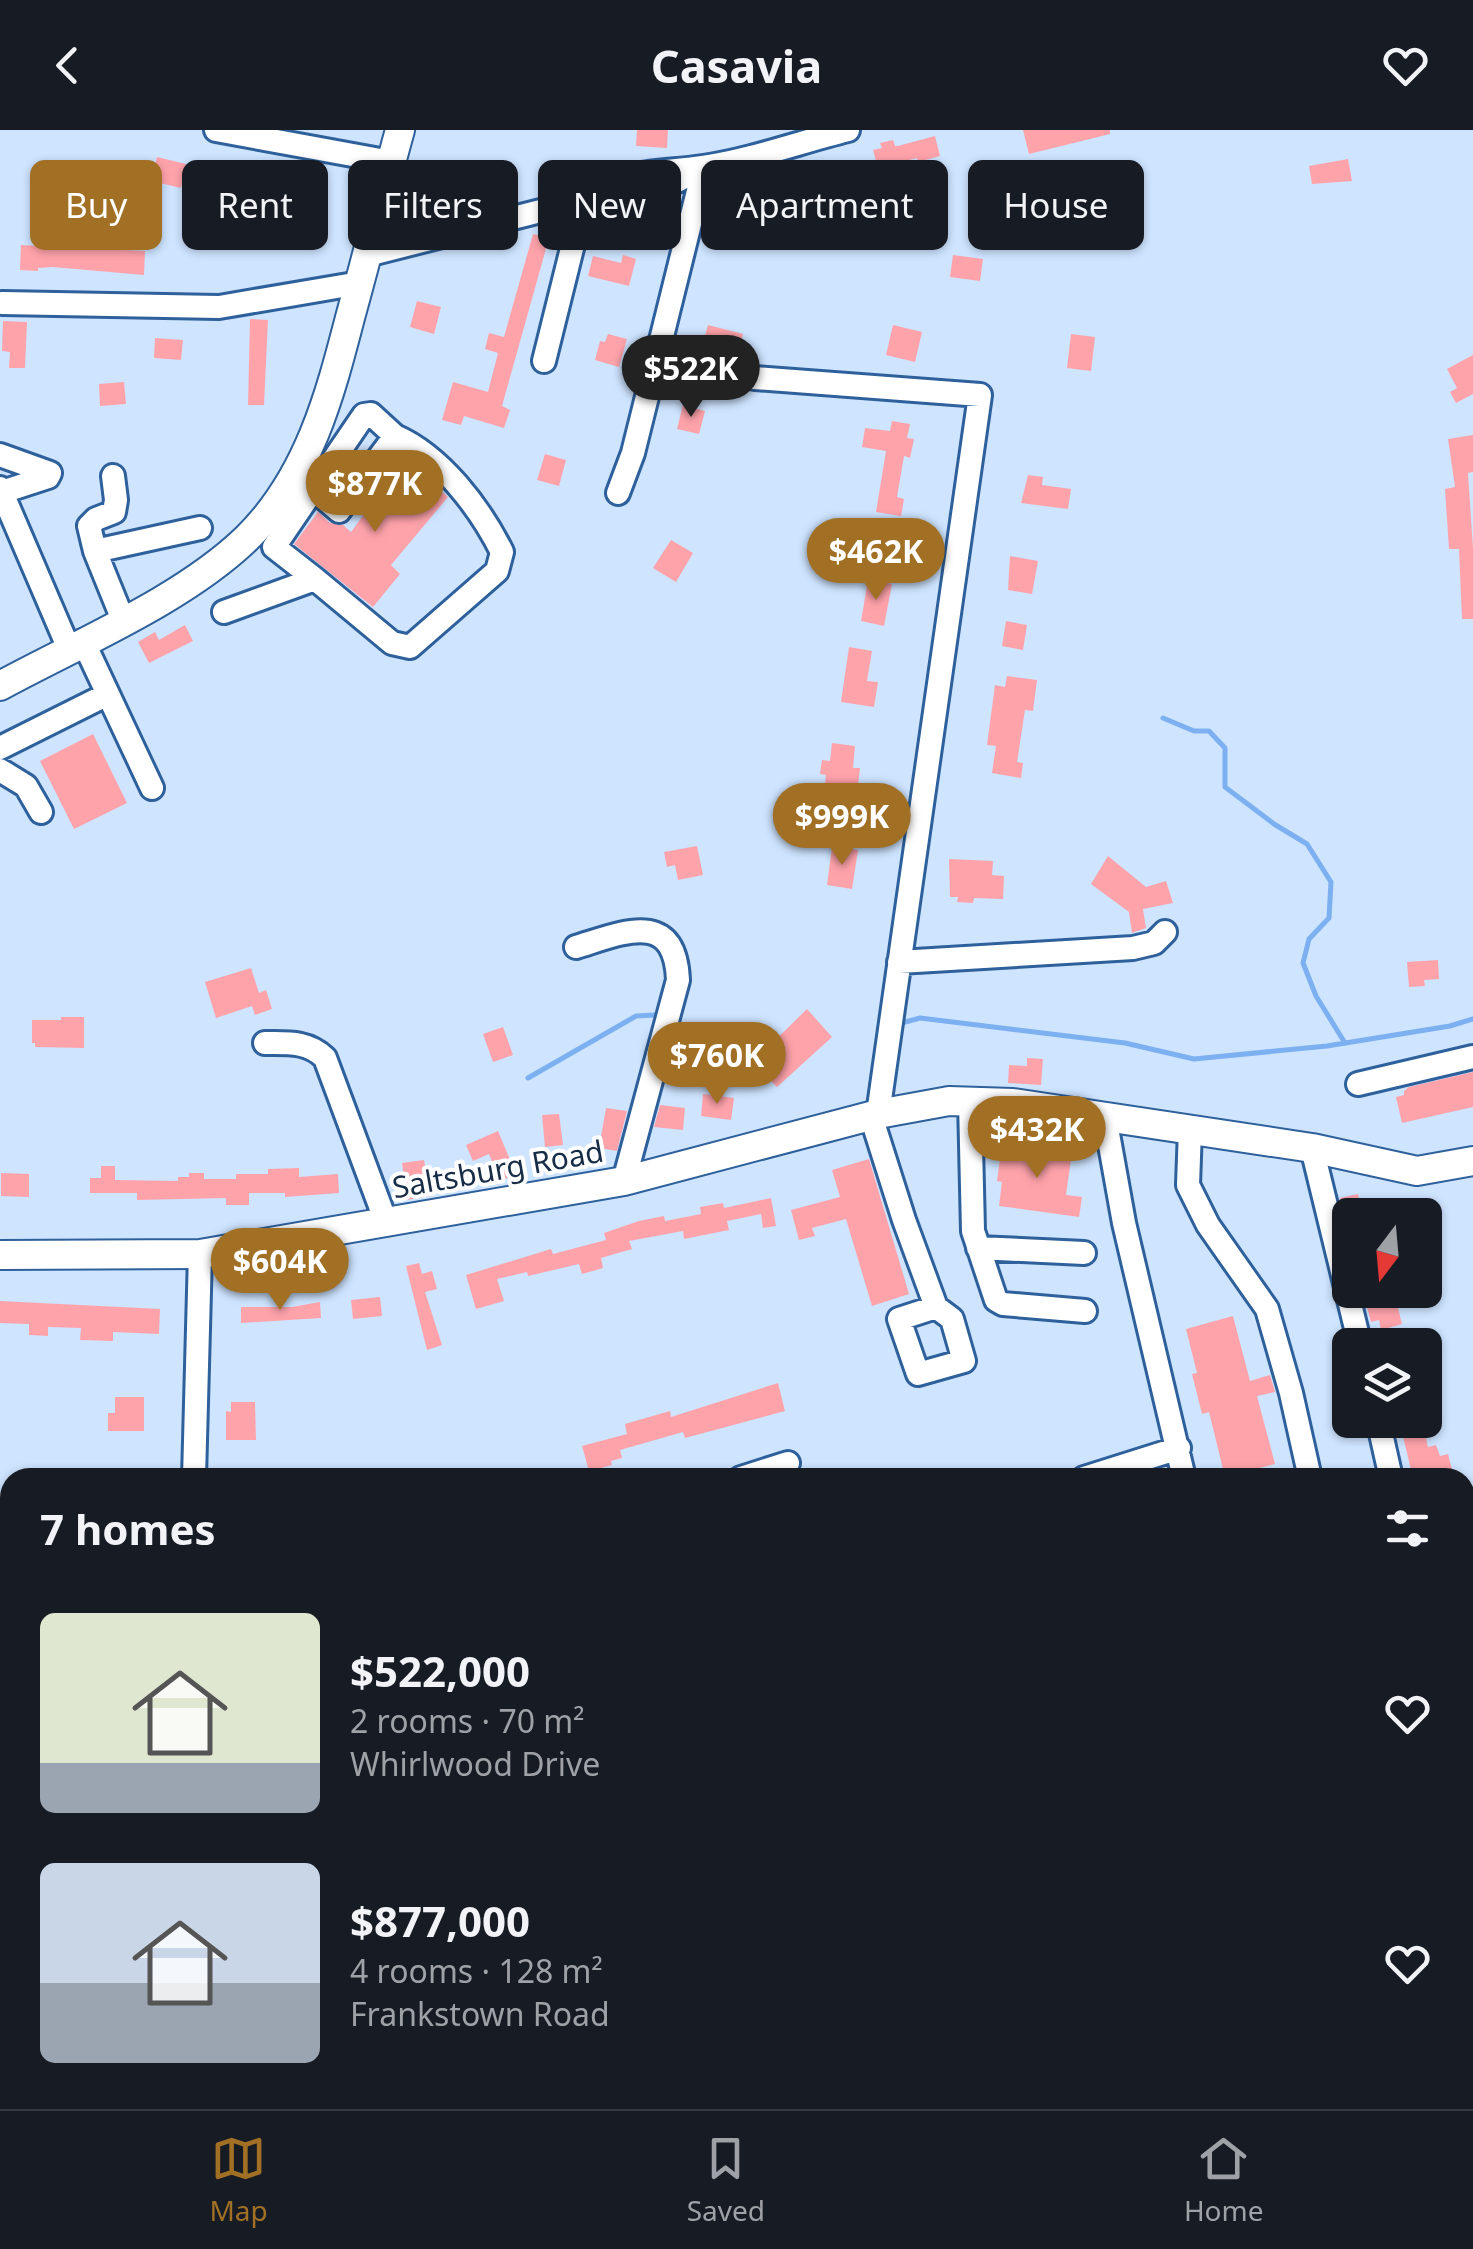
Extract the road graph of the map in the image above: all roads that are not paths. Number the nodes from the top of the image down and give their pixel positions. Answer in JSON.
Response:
{"nodes":[{"id":1,"x":216,"y":130,"type":"edge"},
{"id":2,"x":400,"y":130,"type":"edge"},
{"id":3,"x":848,"y":130,"type":"edge"},
{"id":4,"x":380,"y":160,"type":"edge"},
{"id":5,"x":392,"y":160,"type":"edge"},
{"id":6,"x":731,"y":160,"type":"edge"},
{"id":7,"x":701,"y":179,"type":"edge"},
{"id":8,"x":538,"y":211,"type":"edge"},
{"id":9,"x":368,"y":250,"type":"edge"},
{"id":10,"x":572,"y":250,"type":"edge"},
{"id":11,"x":367,"y":254,"type":"junction"},
{"id":12,"x":360,"y":283,"type":"junction"},
{"id":13,"x":2,"y":303,"type":"edge"},
{"id":14,"x":544,"y":362,"type":"dead end"},
{"id":15,"x":756,"y":378,"type":"dead end"},
{"id":16,"x":395,"y":436,"type":"junction"},
{"id":17,"x":0,"y":456,"type":"edge"},
{"id":18,"x":113,"y":476,"type":"dead end"},
{"id":19,"x":306,"y":481,"type":"junction"},
{"id":20,"x":1,"y":490,"type":"edge"},
{"id":21,"x":618,"y":493,"type":"dead end"},
{"id":22,"x":278,"y":521,"type":"junction"},
{"id":23,"x":200,"y":528,"type":"dead end"},
{"id":24,"x":95,"y":551,"type":"junction"},
{"id":25,"x":315,"y":579,"type":"junction"},
{"id":26,"x":224,"y":612,"type":"dead end"},
{"id":27,"x":123,"y":620,"type":"junction"},
{"id":28,"x":76,"y":645,"type":"junction"},
{"id":29,"x":0,"y":686,"type":"edge"},
{"id":30,"x":108,"y":694,"type":"junction"},
{"id":31,"x":0,"y":748,"type":"edge"},
{"id":32,"x":0,"y":770,"type":"edge"},
{"id":33,"x":152,"y":788,"type":"dead end"},
{"id":34,"x":42,"y":812,"type":"dead end"},
{"id":35,"x":1166,"y":932,"type":"dead end"},
{"id":36,"x":576,"y":947,"type":"dead end"},
{"id":37,"x":899,"y":962,"type":"junction"},
{"id":38,"x":264,"y":1042,"type":"dead end"},
{"id":39,"x":1473,"y":1057,"type":"edge"},
{"id":40,"x":1358,"y":1084,"type":"dead end"},
{"id":41,"x":970,"y":1101,"type":"junction"},
{"id":42,"x":874,"y":1115,"type":"junction"},
{"id":43,"x":1105,"y":1117,"type":"junction"},
{"id":44,"x":1190,"y":1130,"type":"junction"},
{"id":45,"x":1312,"y":1148,"type":"junction"},
{"id":46,"x":1473,"y":1161,"type":"edge"},
{"id":47,"x":624,"y":1182,"type":"junction"},
{"id":48,"x":386,"y":1222,"type":"junction"},
{"id":49,"x":978,"y":1248,"type":"junction"},
{"id":50,"x":200,"y":1254,"type":"junction"},
{"id":51,"x":1084,"y":1254,"type":"dead end"},
{"id":52,"x":0,"y":1256,"type":"edge"},
{"id":53,"x":936,"y":1307,"type":"dead end"},
{"id":54,"x":1085,"y":1311,"type":"dead end"},
{"id":55,"x":1356,"y":1328,"type":"edge"},
{"id":56,"x":1382,"y":1438,"type":"edge"},
{"id":57,"x":1178,"y":1448,"type":"junction"},
{"id":58,"x":788,"y":1463,"type":"dead end"},
{"id":59,"x":194,"y":1468,"type":"edge"},
{"id":60,"x":772,"y":1468,"type":"edge"},
{"id":61,"x":1115,"y":1468,"type":"edge"},
{"id":62,"x":1182,"y":1468,"type":"edge"},
{"id":63,"x":1308,"y":1468,"type":"edge"},
{"id":64,"x":1389,"y":1468,"type":"edge"}],
"edges":[{"from":1,"to":4,"type":"street"},
{"from":2,"to":5,"type":"main road"},
{"from":3,"to":6,"type":"street"},
{"from":7,"to":21,"type":"street"},
{"from":8,"to":11,"type":"street"},
{"from":9,"to":11,"type":"main road"},
{"from":10,"to":14,"type":"street"},
{"from":11,"to":12,"type":"main road"},
{"from":12,"to":13,"type":"street"},
{"from":12,"to":19,"type":"main road"},
{"from":15,"to":37,"type":"street"},
{"from":16,"to":19,"type":"street"},
{"from":16,"to":19,"type":"street"},
{"from":16,"to":25,"type":"street"},
{"from":17,"to":20,"type":"street"},
{"from":18,"to":24,"type":"street"},
{"from":19,"to":22,"type":"main road"},
{"from":20,"to":28,"type":"street"},
{"from":22,"to":25,"type":"street"},
{"from":22,"to":27,"type":"main road"},
{"from":23,"to":24,"type":"street"},
{"from":24,"to":27,"type":"street"},
{"from":25,"to":26,"type":"street"},
{"from":27,"to":28,"type":"main road"},
{"from":28,"to":29,"type":"main road"},
{"from":28,"to":30,"type":"street"},
{"from":30,"to":31,"type":"street"},
{"from":30,"to":33,"type":"street"},
{"from":32,"to":34,"type":"street"},
{"from":35,"to":37,"type":"street"},
{"from":36,"to":47,"type":"street"},
{"from":37,"to":42,"type":"street"},
{"from":38,"to":48,"type":"street"},
{"from":39,"to":40,"type":"street"},
{"from":41,"to":42,"type":"main road","name":"Saltsburg Road"},
{"from":41,"to":43,"type":"main road","name":"Saltsburg Road"},
{"from":41,"to":49,"type":"street"},
{"from":42,"to":47,"type":"main road","name":"Saltsburg Road"},
{"from":42,"to":53,"type":"street"},
{"from":43,"to":44,"type":"main road","name":"Saltsburg Road"},
{"from":43,"to":57,"type":"street"},
{"from":44,"to":45,"type":"main road","name":"Saltsburg Road"},
{"from":44,"to":63,"type":"street"},
{"from":45,"to":46,"type":"main road","name":"Saltsburg Road"},
{"from":45,"to":55,"type":"street"},
{"from":47,"to":48,"type":"main road","name":"Saltsburg Road"},
{"from":48,"to":50,"type":"main road","name":"Saltsburg Road"},
{"from":49,"to":51,"type":"street"},
{"from":49,"to":54,"type":"street"},
{"from":50,"to":52,"type":"main road","name":"Saltsburg Road"},
{"from":50,"to":59,"type":"street"},
{"from":56,"to":64,"type":"street"},
{"from":57,"to":61,"type":"street"},
{"from":57,"to":62,"type":"street"},
{"from":58,"to":60,"type":"street"}]}
